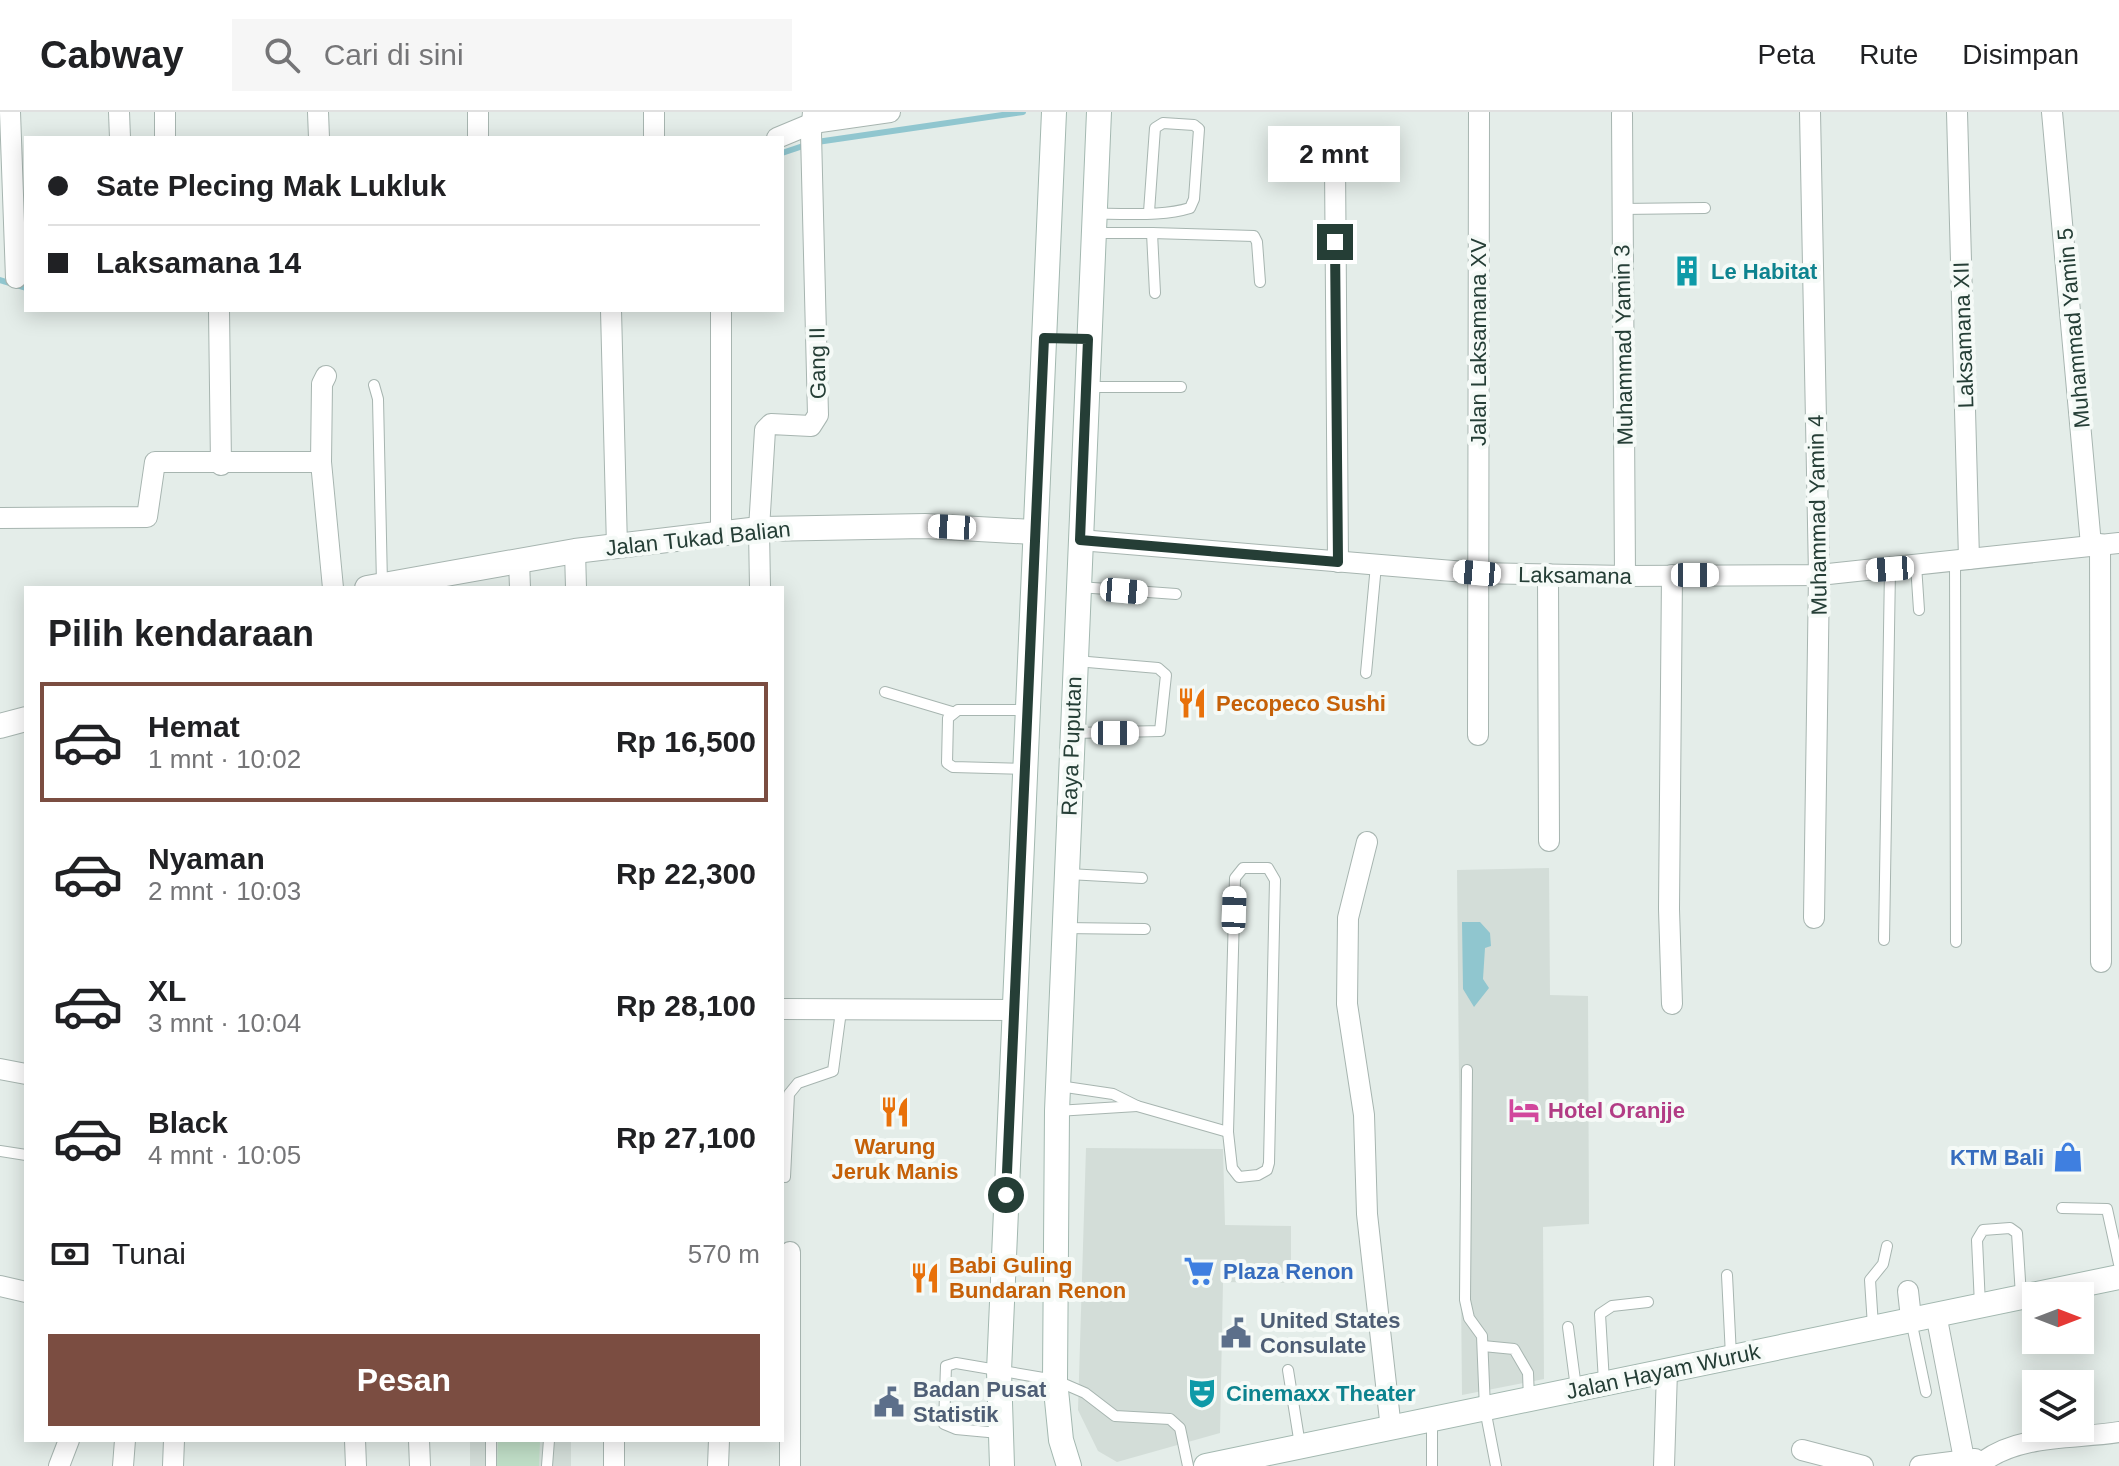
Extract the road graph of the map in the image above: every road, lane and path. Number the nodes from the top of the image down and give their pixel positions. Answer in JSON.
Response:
{"nodes":[{"id":1,"x":10,"y":112,"type":"edge"},
{"id":2,"x":119,"y":112,"type":"edge"},
{"id":3,"x":165,"y":112,"type":"edge"},
{"id":4,"x":318,"y":112,"type":"edge"},
{"id":5,"x":478,"y":112,"type":"edge"},
{"id":6,"x":654,"y":112,"type":"edge"},
{"id":7,"x":890,"y":112,"type":"edge"},
{"id":8,"x":1054,"y":112,"type":"edge"},
{"id":9,"x":1099,"y":112,"type":"edge"},
{"id":10,"x":1479,"y":112,"type":"edge"},
{"id":11,"x":1810,"y":112,"type":"edge"},
{"id":12,"x":1957,"y":112,"type":"edge"},
{"id":13,"x":2052,"y":112,"type":"edge"},
{"id":14,"x":1622,"y":114,"type":"dead end"},
{"id":15,"x":812,"y":133,"type":"edge"},
{"id":16,"x":120,"y":136,"type":"edge"},
{"id":17,"x":165,"y":136,"type":"edge"},
{"id":18,"x":319,"y":136,"type":"edge"},
{"id":19,"x":478,"y":136,"type":"edge"},
{"id":20,"x":654,"y":136,"type":"edge"},
{"id":21,"x":784,"y":137,"type":"edge"},
{"id":22,"x":1335,"y":164,"type":"dead end"},
{"id":23,"x":1705,"y":208,"type":"dead end"},
{"id":24,"x":1621,"y":209,"type":"junction"},
{"id":25,"x":1149,"y":212,"type":"junction"},
{"id":26,"x":1094,"y":223,"type":"junction"},
{"id":27,"x":1152,"y":233,"type":"junction"},
{"id":28,"x":14,"y":278,"type":"edge"},
{"id":29,"x":1260,"y":282,"type":"dead end"},
{"id":30,"x":1155,"y":293,"type":"dead end"},
{"id":31,"x":219,"y":312,"type":"edge"},
{"id":32,"x":611,"y":312,"type":"edge"},
{"id":33,"x":721,"y":312,"type":"edge"},
{"id":34,"x":1044,"y":338,"type":"junction"},
{"id":35,"x":1088,"y":339,"type":"junction"},
{"id":36,"x":326,"y":376,"type":"dead end"},
{"id":37,"x":374,"y":385,"type":"dead end"},
{"id":38,"x":1086,"y":387,"type":"junction"},
{"id":39,"x":1181,"y":387,"type":"dead end"},
{"id":40,"x":321,"y":462,"type":"junction"},
{"id":41,"x":221,"y":465,"type":"junction"},
{"id":42,"x":1,"y":518,"type":"edge"},
{"id":43,"x":759,"y":529,"type":"junction"},
{"id":44,"x":721,"y":532,"type":"junction"},
{"id":45,"x":1033,"y":532,"type":"junction"},
{"id":46,"x":1080,"y":540,"type":"junction"},
{"id":47,"x":2103,"y":544,"type":"edge"},
{"id":48,"x":617,"y":547,"type":"junction"},
{"id":49,"x":575,"y":551,"type":"junction"},
{"id":50,"x":1962,"y":560,"type":"junction"},
{"id":51,"x":519,"y":561,"type":"junction"},
{"id":52,"x":1338,"y":562,"type":"junction"},
{"id":53,"x":1376,"y":565,"type":"junction"},
{"id":54,"x":1916,"y":565,"type":"junction"},
{"id":55,"x":1890,"y":569,"type":"junction"},
{"id":56,"x":1477,"y":573,"type":"junction"},
{"id":57,"x":1548,"y":574,"type":"junction"},
{"id":58,"x":1672,"y":575,"type":"junction"},
{"id":59,"x":1819,"y":575,"type":"junction"},
{"id":60,"x":1625,"y":576,"type":"junction"},
{"id":61,"x":333,"y":586,"type":"edge"},
{"id":62,"x":374,"y":586,"type":"edge"},
{"id":63,"x":520,"y":586,"type":"edge"},
{"id":64,"x":576,"y":586,"type":"edge"},
{"id":65,"x":760,"y":586,"type":"edge"},
{"id":66,"x":1077,"y":587,"type":"junction"},
{"id":67,"x":1176,"y":594,"type":"dead end"},
{"id":68,"x":1919,"y":610,"type":"dead end"},
{"id":69,"x":1074,"y":661,"type":"junction"},
{"id":70,"x":1366,"y":673,"type":"dead end"},
{"id":71,"x":885,"y":692,"type":"dead end"},
{"id":72,"x":1026,"y":710,"type":"junction"},
{"id":73,"x":952,"y":712,"type":"junction"},
{"id":74,"x":24,"y":720,"type":"edge"},
{"id":75,"x":0,"y":726,"type":"edge"},
{"id":76,"x":1071,"y":733,"type":"junction"},
{"id":77,"x":1478,"y":735,"type":"dead end"},
{"id":78,"x":1023,"y":769,"type":"junction"},
{"id":79,"x":1549,"y":841,"type":"dead end"},
{"id":80,"x":1367,"y":842,"type":"dead end"},
{"id":81,"x":1066,"y":874,"type":"junction"},
{"id":82,"x":1142,"y":878,"type":"dead end"},
{"id":83,"x":1814,"y":918,"type":"dead end"},
{"id":84,"x":1063,"y":928,"type":"junction"},
{"id":85,"x":1145,"y":929,"type":"dead end"},
{"id":86,"x":1884,"y":940,"type":"dead end"},
{"id":87,"x":1956,"y":942,"type":"dead end"},
{"id":88,"x":2101,"y":962,"type":"dead end"},
{"id":89,"x":1672,"y":1004,"type":"dead end"},
{"id":90,"x":784,"y":1009,"type":"edge"},
{"id":91,"x":1015,"y":1010,"type":"junction"},
{"id":92,"x":841,"y":1011,"type":"junction"},
{"id":93,"x":0,"y":1069,"type":"edge"},
{"id":94,"x":1467,"y":1070,"type":"dead end"},
{"id":95,"x":24,"y":1074,"type":"edge"},
{"id":96,"x":1059,"y":1086,"type":"junction"},
{"id":97,"x":1137,"y":1106,"type":"junction"},
{"id":98,"x":1057,"y":1111,"type":"junction"},
{"id":99,"x":1228,"y":1132,"type":"junction"},
{"id":100,"x":0,"y":1151,"type":"edge"},
{"id":101,"x":24,"y":1155,"type":"edge"},
{"id":102,"x":785,"y":1177,"type":"dead end"},
{"id":103,"x":2062,"y":1208,"type":"dead end"},
{"id":104,"x":1887,"y":1246,"type":"dead end"},
{"id":105,"x":790,"y":1252,"type":"dead end"},
{"id":106,"x":2119,"y":1264,"type":"edge"},
{"id":107,"x":1727,"y":1275,"type":"dead end"},
{"id":108,"x":2119,"y":1277,"type":"edge"},
{"id":109,"x":0,"y":1286,"type":"edge"},
{"id":110,"x":1908,"y":1291,"type":"dead end"},
{"id":111,"x":24,"y":1292,"type":"edge"},
{"id":112,"x":2021,"y":1296,"type":"junction"},
{"id":113,"x":1648,"y":1302,"type":"dead end"},
{"id":114,"x":1980,"y":1305,"type":"junction"},
{"id":115,"x":1936,"y":1314,"type":"junction"},
{"id":116,"x":1911,"y":1318,"type":"junction"},
{"id":117,"x":1873,"y":1326,"type":"junction"},
{"id":118,"x":1568,"y":1327,"type":"dead end"},
{"id":119,"x":1483,"y":1346,"type":"junction"},
{"id":120,"x":1731,"y":1358,"type":"junction"},
{"id":121,"x":1288,"y":1370,"type":"dead end"},
{"id":122,"x":999,"y":1371,"type":"junction"},
{"id":123,"x":1667,"y":1371,"type":"junction"},
{"id":124,"x":1055,"y":1380,"type":"junction"},
{"id":125,"x":1604,"y":1384,"type":"junction"},
{"id":126,"x":1577,"y":1390,"type":"junction"},
{"id":127,"x":1926,"y":1392,"type":"dead end"},
{"id":128,"x":1529,"y":1399,"type":"junction"},
{"id":129,"x":1485,"y":1409,"type":"junction"},
{"id":130,"x":1432,"y":1419,"type":"junction"},
{"id":131,"x":1391,"y":1429,"type":"junction"},
{"id":132,"x":2119,"y":1432,"type":"edge"},
{"id":133,"x":1000,"y":1433,"type":"junction"},
{"id":134,"x":68,"y":1442,"type":"edge"},
{"id":135,"x":125,"y":1442,"type":"edge"},
{"id":136,"x":174,"y":1442,"type":"edge"},
{"id":137,"x":355,"y":1442,"type":"edge"},
{"id":138,"x":419,"y":1442,"type":"edge"},
{"id":139,"x":491,"y":1442,"type":"edge"},
{"id":140,"x":549,"y":1442,"type":"edge"},
{"id":141,"x":614,"y":1442,"type":"edge"},
{"id":142,"x":719,"y":1442,"type":"edge"},
{"id":143,"x":1300,"y":1445,"type":"junction"},
{"id":144,"x":1802,"y":1450,"type":"dead end"},
{"id":145,"x":1245,"y":1461,"type":"edge"},
{"id":146,"x":1979,"y":1462,"type":"edge"},
{"id":147,"x":59,"y":1466,"type":"edge"},
{"id":148,"x":123,"y":1466,"type":"edge"},
{"id":149,"x":173,"y":1466,"type":"edge"},
{"id":150,"x":356,"y":1466,"type":"edge"},
{"id":151,"x":420,"y":1466,"type":"edge"},
{"id":152,"x":491,"y":1466,"type":"edge"},
{"id":153,"x":547,"y":1466,"type":"edge"},
{"id":154,"x":614,"y":1466,"type":"edge"},
{"id":155,"x":718,"y":1466,"type":"edge"},
{"id":156,"x":790,"y":1466,"type":"edge"},
{"id":157,"x":1002,"y":1466,"type":"edge"},
{"id":158,"x":1069,"y":1466,"type":"edge"},
{"id":159,"x":1188,"y":1466,"type":"edge"},
{"id":160,"x":1206,"y":1466,"type":"edge"},
{"id":161,"x":1432,"y":1466,"type":"edge"},
{"id":162,"x":1496,"y":1466,"type":"edge"},
{"id":163,"x":1664,"y":1466,"type":"edge"},
{"id":164,"x":1863,"y":1466,"type":"edge"},
{"id":165,"x":1920,"y":1466,"type":"edge"}],
"edges":[{"from":1,"to":28,"type":"street"},
{"from":2,"to":16,"type":"street"},
{"from":3,"to":17,"type":"street"},
{"from":4,"to":18,"type":"street"},
{"from":5,"to":19,"type":"street"},
{"from":6,"to":20,"type":"street"},
{"from":7,"to":15,"type":"street"},
{"from":8,"to":34,"type":"main road","name":"Raya Puputan"},
{"from":9,"to":26,"type":"main road","name":"Raya Puputan"},
{"from":10,"to":56,"type":"street","name":"Jalan Laksamana XV"},
{"from":11,"to":59,"type":"street","name":"Muhammad Yamin 4"},
{"from":12,"to":50,"type":"street","name":"Laksamana XII"},
{"from":13,"to":47,"type":"street","name":"Muhammad Yamin 5"},
{"from":14,"to":24,"type":"street","name":"Muhammad Yamin 3"},
{"from":15,"to":21,"type":"street"},
{"from":15,"to":43,"type":"street","name":"Gang II"},
{"from":22,"to":52,"type":"street"},
{"from":23,"to":24,"type":"lane"},
{"from":24,"to":60,"type":"street","name":"Muhammad Yamin 3"},
{"from":25,"to":25,"type":"lane"},
{"from":25,"to":26,"type":"lane"},
{"from":26,"to":27,"type":"lane"},
{"from":26,"to":35,"type":"main road","name":"Raya Puputan"},
{"from":27,"to":29,"type":"lane"},
{"from":27,"to":30,"type":"lane"},
{"from":31,"to":41,"type":"street"},
{"from":32,"to":48,"type":"street"},
{"from":33,"to":44,"type":"street"},
{"from":34,"to":35,"type":"main road"},
{"from":34,"to":45,"type":"main road","name":"Raya Puputan"},
{"from":35,"to":38,"type":"main road","name":"Raya Puputan"},
{"from":36,"to":40,"type":"street"},
{"from":37,"to":62,"type":"lane"},
{"from":38,"to":39,"type":"lane"},
{"from":38,"to":46,"type":"main road","name":"Raya Puputan"},
{"from":40,"to":41,"type":"street"},
{"from":40,"to":61,"type":"street"},
{"from":41,"to":42,"type":"street"},
{"from":43,"to":44,"type":"main road","name":"Jalan Tukad Balian"},
{"from":43,"to":45,"type":"main road","name":"Jalan Tukad Balian"},
{"from":43,"to":65,"type":"street"},
{"from":44,"to":48,"type":"main road","name":"Jalan Tukad Balian"},
{"from":45,"to":72,"type":"main road","name":"Raya Puputan"},
{"from":46,"to":52,"type":"street","name":"Laksamana"},
{"from":46,"to":66,"type":"main road","name":"Raya Puputan"},
{"from":47,"to":50,"type":"street","name":"Laksamana"},
{"from":47,"to":88,"type":"street","name":"Muhammad Yamin 5"},
{"from":48,"to":49,"type":"main road","name":"Jalan Tukad Balian"},
{"from":49,"to":51,"type":"main road","name":"Jalan Tukad Balian"},
{"from":49,"to":64,"type":"street"},
{"from":50,"to":54,"type":"street","name":"Laksamana"},
{"from":50,"to":87,"type":"lane"},
{"from":51,"to":62,"type":"main road","name":"Jalan Tukad Balian"},
{"from":51,"to":63,"type":"street"},
{"from":52,"to":53,"type":"street","name":"Laksamana"},
{"from":53,"to":56,"type":"street","name":"Laksamana"},
{"from":53,"to":70,"type":"lane"},
{"from":54,"to":55,"type":"street","name":"Laksamana"},
{"from":54,"to":68,"type":"lane"},
{"from":55,"to":59,"type":"street","name":"Laksamana"},
{"from":55,"to":86,"type":"lane"},
{"from":56,"to":57,"type":"street","name":"Laksamana"},
{"from":56,"to":77,"type":"street","name":"Jalan Laksamana XV"},
{"from":57,"to":60,"type":"street","name":"Laksamana"},
{"from":57,"to":79,"type":"street"},
{"from":58,"to":59,"type":"street","name":"Laksamana"},
{"from":58,"to":60,"type":"street","name":"Laksamana"},
{"from":58,"to":89,"type":"street"},
{"from":59,"to":83,"type":"street","name":"Muhammad Yamin 4"},
{"from":66,"to":67,"type":"lane"},
{"from":66,"to":69,"type":"main road","name":"Raya Puputan"},
{"from":69,"to":76,"type":"main road","name":"Raya Puputan"},
{"from":69,"to":76,"type":"lane"},
{"from":71,"to":73,"type":"lane"},
{"from":72,"to":73,"type":"lane"},
{"from":72,"to":78,"type":"main road","name":"Raya Puputan"},
{"from":73,"to":78,"type":"lane"},
{"from":74,"to":75,"type":"main road"},
{"from":76,"to":81,"type":"main road","name":"Raya Puputan"},
{"from":78,"to":91,"type":"main road","name":"Raya Puputan"},
{"from":80,"to":131,"type":"street"},
{"from":81,"to":82,"type":"lane"},
{"from":81,"to":84,"type":"main road","name":"Raya Puputan"},
{"from":84,"to":85,"type":"lane"},
{"from":84,"to":96,"type":"main road","name":"Raya Puputan"},
{"from":90,"to":92,"type":"street"},
{"from":91,"to":92,"type":"street"},
{"from":91,"to":122,"type":"main road","name":"Raya Puputan"},
{"from":92,"to":102,"type":"lane"},
{"from":93,"to":95,"type":"street"},
{"from":94,"to":119,"type":"lane"},
{"from":96,"to":97,"type":"lane"},
{"from":96,"to":98,"type":"main road","name":"Raya Puputan"},
{"from":97,"to":98,"type":"lane"},
{"from":97,"to":99,"type":"lane"},
{"from":98,"to":124,"type":"main road","name":"Raya Puputan"},
{"from":99,"to":99,"type":"lane"},
{"from":100,"to":101,"type":"lane"},
{"from":103,"to":106,"type":"lane"},
{"from":104,"to":117,"type":"lane"},
{"from":105,"to":156,"type":"street"},
{"from":107,"to":120,"type":"lane"},
{"from":108,"to":112,"type":"main road","name":"Jalan Hayam Wuruk"},
{"from":109,"to":111,"type":"street"},
{"from":110,"to":116,"type":"street"},
{"from":112,"to":114,"type":"main road","name":"Jalan Hayam Wuruk"},
{"from":112,"to":114,"type":"lane"},
{"from":113,"to":125,"type":"lane"},
{"from":114,"to":115,"type":"main road","name":"Jalan Hayam Wuruk"},
{"from":115,"to":116,"type":"main road","name":"Jalan Hayam Wuruk"},
{"from":115,"to":146,"type":"street"},
{"from":116,"to":117,"type":"main road","name":"Jalan Hayam Wuruk"},
{"from":116,"to":127,"type":"lane"},
{"from":117,"to":120,"type":"main road","name":"Jalan Hayam Wuruk"},
{"from":118,"to":126,"type":"lane"},
{"from":119,"to":128,"type":"lane"},
{"from":119,"to":129,"type":"lane"},
{"from":120,"to":123,"type":"main road","name":"Jalan Hayam Wuruk"},
{"from":121,"to":143,"type":"lane"},
{"from":122,"to":124,"type":"lane"},
{"from":122,"to":133,"type":"main road","name":"Raya Puputan"},
{"from":122,"to":133,"type":"lane"},
{"from":123,"to":125,"type":"main road","name":"Jalan Hayam Wuruk"},
{"from":123,"to":163,"type":"street"},
{"from":124,"to":158,"type":"main road","name":"Raya Puputan"},
{"from":124,"to":159,"type":"lane"},
{"from":125,"to":126,"type":"main road","name":"Jalan Hayam Wuruk"},
{"from":126,"to":128,"type":"main road","name":"Jalan Hayam Wuruk"},
{"from":128,"to":129,"type":"main road","name":"Jalan Hayam Wuruk"},
{"from":129,"to":130,"type":"main road","name":"Jalan Hayam Wuruk"},
{"from":129,"to":162,"type":"lane"},
{"from":130,"to":131,"type":"main road","name":"Jalan Hayam Wuruk"},
{"from":130,"to":161,"type":"lane"},
{"from":131,"to":143,"type":"main road","name":"Jalan Hayam Wuruk"},
{"from":132,"to":146,"type":"street"},
{"from":133,"to":157,"type":"main road","name":"Raya Puputan"},
{"from":134,"to":147,"type":"street"},
{"from":135,"to":148,"type":"street"},
{"from":136,"to":149,"type":"street"},
{"from":137,"to":150,"type":"street"},
{"from":138,"to":151,"type":"street"},
{"from":139,"to":152,"type":"lane"},
{"from":140,"to":153,"type":"lane"},
{"from":141,"to":154,"type":"street"},
{"from":142,"to":155,"type":"street"},
{"from":143,"to":145,"type":"main road","name":"Jalan Hayam Wuruk"},
{"from":144,"to":164,"type":"street"},
{"from":145,"to":160,"type":"main road","name":"Jalan Hayam Wuruk"},
{"from":146,"to":165,"type":"street"}]}
